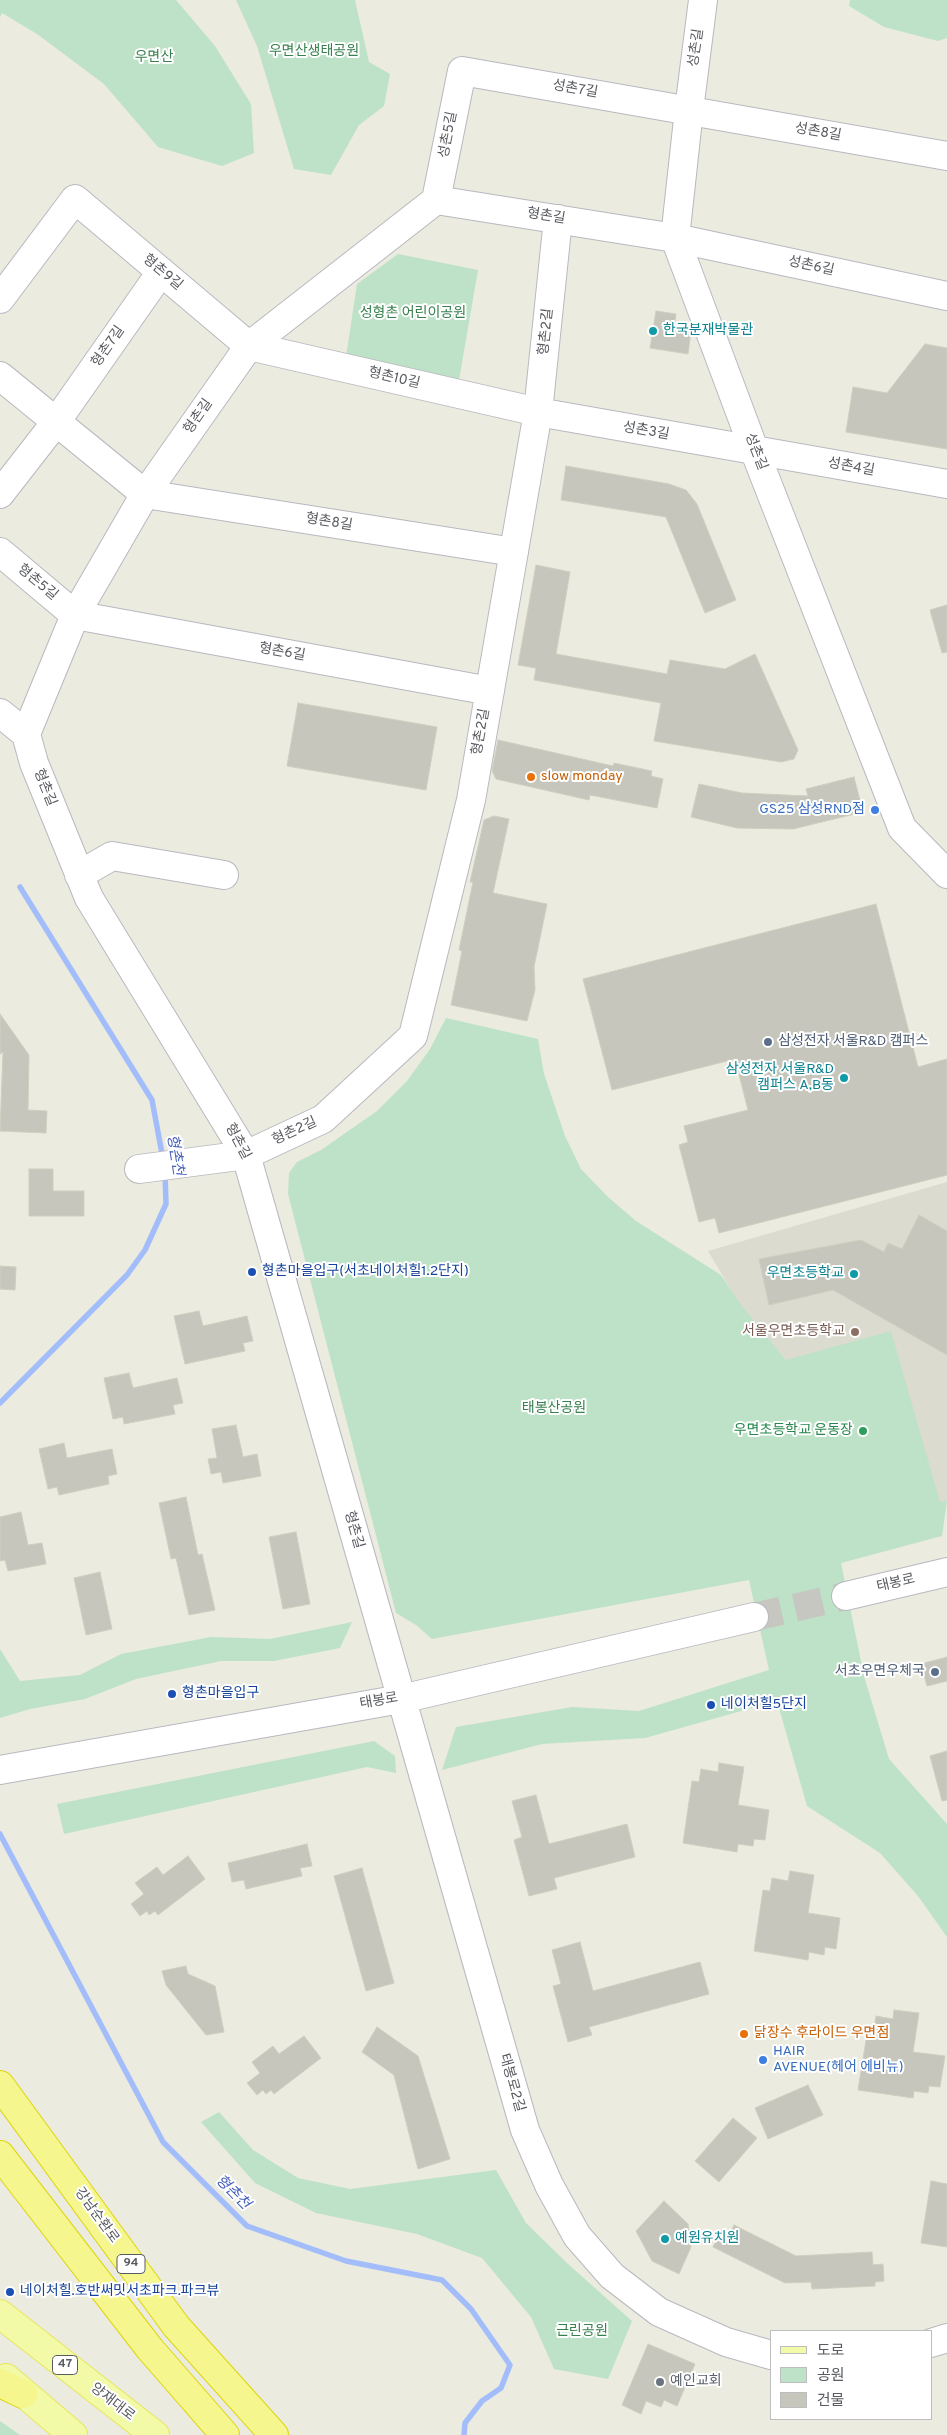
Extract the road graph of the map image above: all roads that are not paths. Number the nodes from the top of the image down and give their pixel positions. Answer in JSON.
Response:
{"nodes":[{"id":1,"x":703,"y":0,"type":"edge"},
{"id":2,"x":462,"y":71,"type":"joint"},
{"id":3,"x":688,"y":110,"type":"junction"},
{"id":4,"x":947,"y":156,"type":"edge"},
{"id":5,"x":436,"y":200,"type":"junction"},
{"id":6,"x":558,"y":219,"type":"junction"},
{"id":7,"x":675,"y":238,"type":"junction"},
{"id":8,"x":161,"y":272,"type":"junction"},
{"id":9,"x":947,"y":296,"type":"edge"},
{"id":10,"x":0,"y":299,"type":"edge"},
{"id":11,"x":249,"y":346,"type":"junction"},
{"id":12,"x":0,"y":376,"type":"edge"},
{"id":13,"x":538,"y":412,"type":"junction"},
{"id":14,"x":56,"y":422,"type":"junction"},
{"id":15,"x":755,"y":452,"type":"junction"},
{"id":16,"x":947,"y":484,"type":"edge"},
{"id":17,"x":0,"y":494,"type":"edge"},
{"id":18,"x":145,"y":494,"type":"junction"},
{"id":19,"x":0,"y":552,"type":"edge"},
{"id":20,"x":514,"y":552,"type":"junction"},
{"id":21,"x":75,"y":615,"type":"junction"},
{"id":22,"x":490,"y":690,"type":"junction"},
{"id":23,"x":0,"y":713,"type":"edge"},
{"id":24,"x":26,"y":734,"type":"junction"},
{"id":25,"x":947,"y":874,"type":"edge"},
{"id":26,"x":80,"y":875,"type":"junction"},
{"id":27,"x":224,"y":875,"type":"dead end"},
{"id":28,"x":246,"y":1155,"type":"junction"},
{"id":29,"x":139,"y":1169,"type":"dead end"},
{"id":30,"x":947,"y":1572,"type":"edge"},
{"id":31,"x":846,"y":1596,"type":"tunnel mouth"},
{"id":32,"x":754,"y":1617,"type":"tunnel mouth"},
{"id":33,"x":401,"y":1698,"type":"junction"},
{"id":34,"x":0,"y":1770,"type":"edge"},
{"id":35,"x":0,"y":2085,"type":"edge"},
{"id":36,"x":0,"y":2155,"type":"edge"},
{"id":37,"x":0,"y":2314,"type":"edge"},
{"id":38,"x":947,"y":2338,"type":"edge"},
{"id":39,"x":932,"y":2343,"type":"edge"},
{"id":40,"x":770,"y":2355,"type":"edge"},
{"id":41,"x":0,"y":2373,"type":"edge"},
{"id":42,"x":11,"y":2389,"type":"edge"},
{"id":43,"x":73,"y":2435,"type":"edge"},
{"id":44,"x":155,"y":2435,"type":"edge"},
{"id":45,"x":225,"y":2435,"type":"edge"},
{"id":46,"x":274,"y":2435,"type":"edge"}],
"edges":[{"from":1,"to":3,"type":"street","name":"성촌길"},
{"from":2,"to":3,"type":"street","name":"성촌7길"},
{"from":2,"to":5,"type":"street","name":"성촌5길"},
{"from":3,"to":4,"type":"street","name":"성촌8길"},
{"from":3,"to":7,"type":"street","name":"성촌길"},
{"from":5,"to":6,"type":"street","name":"형촌길"},
{"from":5,"to":11,"type":"street","name":"형촌길"},
{"from":6,"to":7,"type":"street","name":"형촌길"},
{"from":6,"to":13,"type":"street","name":"형촌2길"},
{"from":7,"to":9,"type":"street","name":"성촌6길"},
{"from":7,"to":15,"type":"street","name":"성촌길"},
{"from":8,"to":10,"type":"street","name":"형촌9길"},
{"from":8,"to":11,"type":"street","name":"형촌9길"},
{"from":8,"to":14,"type":"street","name":"형촌7길"},
{"from":11,"to":13,"type":"street","name":"형촌10길"},
{"from":11,"to":18,"type":"street","name":"형촌길"},
{"from":12,"to":14,"type":"street"},
{"from":13,"to":15,"type":"street","name":"성촌3길"},
{"from":13,"to":20,"type":"street","name":"형촌2길"},
{"from":14,"to":17,"type":"street"},
{"from":14,"to":18,"type":"street"},
{"from":15,"to":16,"type":"street","name":"성촌4길"},
{"from":15,"to":25,"type":"street","name":"성촌길"},
{"from":18,"to":20,"type":"street","name":"형촌8길"},
{"from":18,"to":21,"type":"street","name":"형촌길"},
{"from":19,"to":21,"type":"street","name":"형촌5길"},
{"from":20,"to":22,"type":"street","name":"형촌2길"},
{"from":21,"to":22,"type":"street","name":"형촌6길"},
{"from":21,"to":24,"type":"street","name":"형촌길"},
{"from":22,"to":28,"type":"street","name":"형촌2길"},
{"from":23,"to":24,"type":"street"},
{"from":24,"to":26,"type":"street","name":"형촌길"},
{"from":26,"to":27,"type":"street"},
{"from":26,"to":28,"type":"street","name":"형촌길"},
{"from":28,"to":29,"type":"street","name":"형촌2길"},
{"from":28,"to":33,"type":"street","name":"형촌길"},
{"from":30,"to":31,"type":"street","name":"태봉로"},
{"from":32,"to":33,"type":"street","name":"태봉로"},
{"from":33,"to":34,"type":"street","name":"태봉로"},
{"from":33,"to":40,"type":"street","name":"태봉로2길"},
{"from":35,"to":46,"type":"highway","name":"강남순환로","number":"94"},
{"from":36,"to":45,"type":"highway","number":"94"},
{"from":37,"to":44,"type":"main road","name":"양재대로","number":"47"},
{"from":38,"to":39,"type":"street"},
{"from":41,"to":42,"type":"main road"},
{"from":42,"to":43,"type":"main road"}]}
